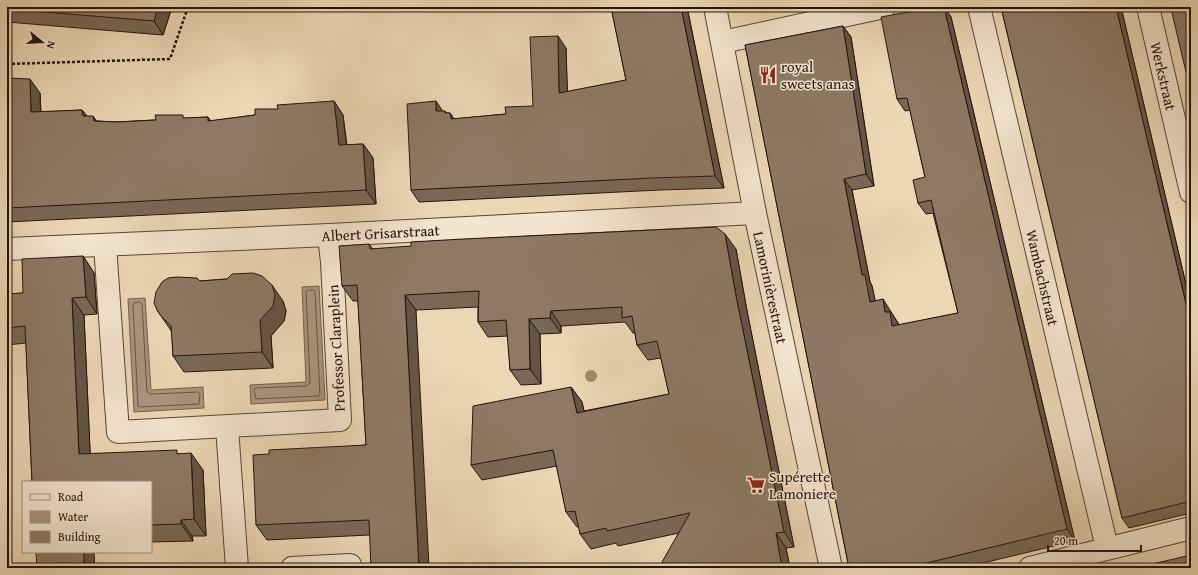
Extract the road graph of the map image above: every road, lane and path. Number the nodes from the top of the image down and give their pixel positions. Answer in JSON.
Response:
{"nodes":[{"id":1,"x":188,"y":7,"type":"edge"},
{"id":2,"x":715,"y":7,"type":"edge"},
{"id":3,"x":884,"y":7,"type":"edge"},
{"id":4,"x":979,"y":7,"type":"edge"},
{"id":5,"x":1148,"y":7,"type":"edge"},
{"id":6,"x":723,"y":42,"type":"junction"},
{"id":7,"x":7,"y":64,"type":"edge"},
{"id":8,"x":1191,"y":192,"type":"edge"},
{"id":9,"x":755,"y":213,"type":"junction"},
{"id":10,"x":329,"y":235,"type":"junction"},
{"id":11,"x":105,"y":245,"type":"junction"},
{"id":12,"x":7,"y":249,"type":"edge"},
{"id":13,"x":228,"y":427,"type":"junction"},
{"id":14,"x":1191,"y":528,"type":"edge"},
{"id":15,"x":1107,"y":548,"type":"junction"},
{"id":16,"x":238,"y":568,"type":"edge"},
{"id":17,"x":292,"y":568,"type":"edge"},
{"id":18,"x":350,"y":568,"type":"edge"},
{"id":19,"x":831,"y":568,"type":"edge"},
{"id":20,"x":1030,"y":568,"type":"edge"}],
"edges":[{"from":1,"to":7,"type":"path"},
{"from":2,"to":6,"type":"street","name":"Lamorinièrestraat"},
{"from":3,"to":6,"type":"street"},
{"from":4,"to":15,"type":"street","name":"Wambachstraat"},
{"from":5,"to":8,"type":"street","name":"Werkstraat"},
{"from":6,"to":9,"type":"street","name":"Lamorinièrestraat"},
{"from":9,"to":10,"type":"street","name":"Albert Grisarstraat"},
{"from":9,"to":19,"type":"street","name":"Lamorinièrestraat"},
{"from":10,"to":11,"type":"street","name":"Albert Grisarstraat"},
{"from":10,"to":13,"type":"street","name":"Professor Claraplein"},
{"from":11,"to":12,"type":"street","name":"Albert Grisarstraat"},
{"from":11,"to":13,"type":"street","name":"Professor Claraplein"},
{"from":13,"to":16,"type":"street"},
{"from":14,"to":15,"type":"street"},
{"from":15,"to":20,"type":"street"},
{"from":17,"to":18,"type":"street"}]}
